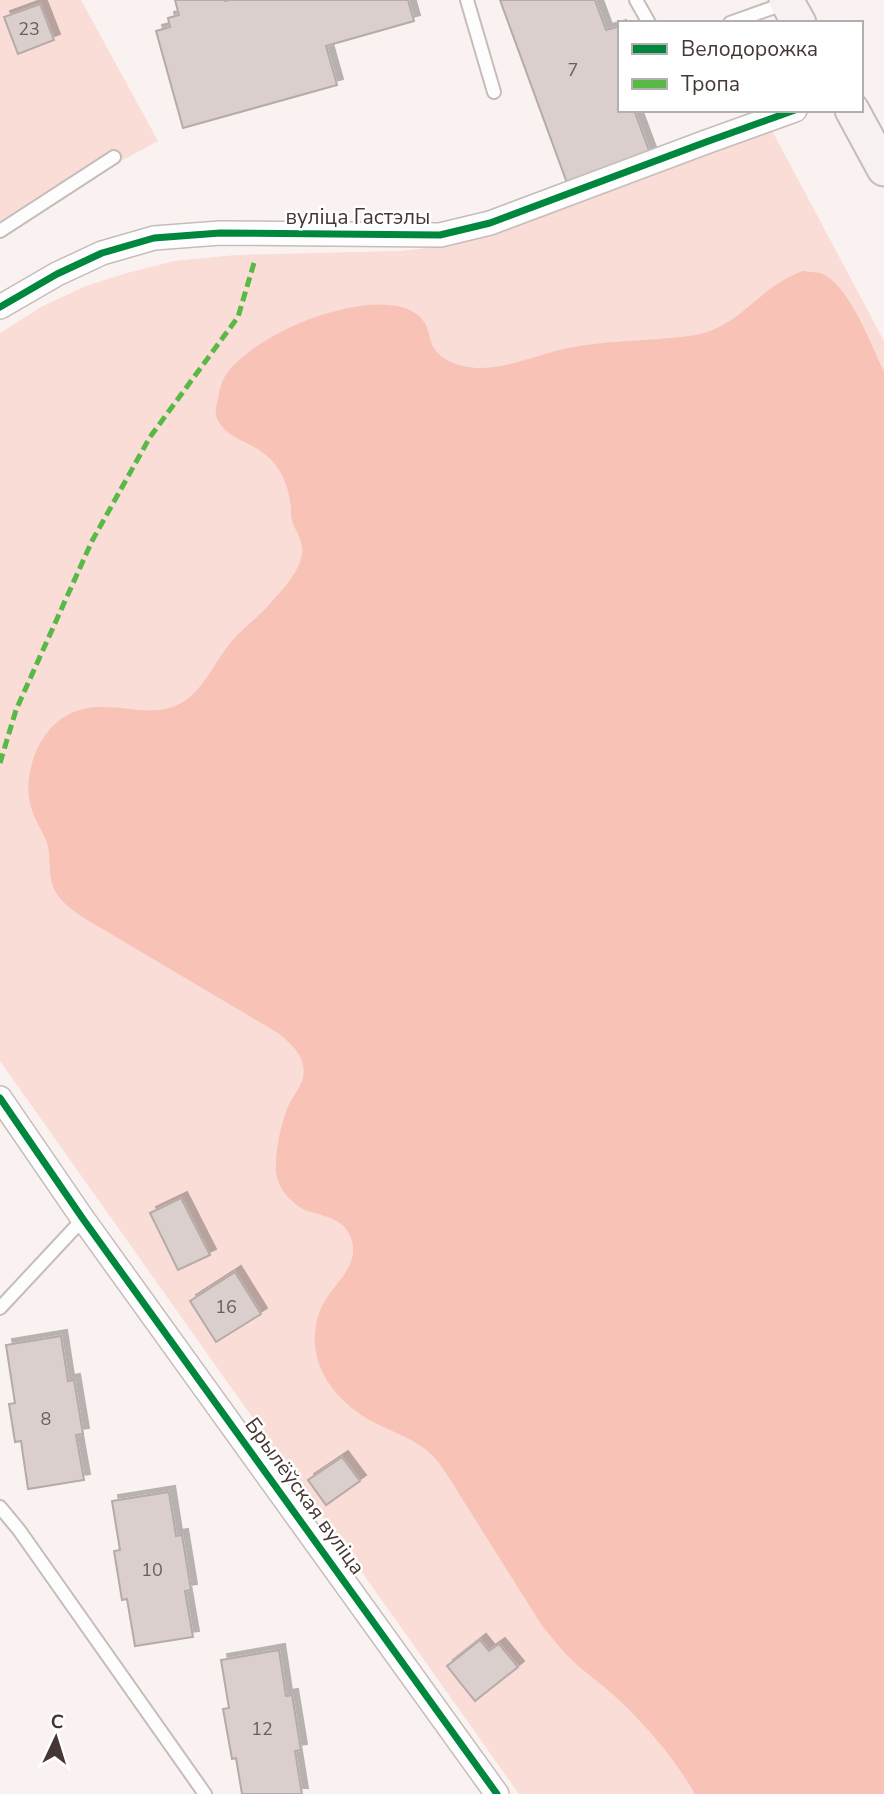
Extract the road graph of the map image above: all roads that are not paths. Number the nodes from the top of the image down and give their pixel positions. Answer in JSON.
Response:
{"nodes":[{"id":1,"x":467,"y":0,"type":"edge"},
{"id":2,"x":636,"y":0,"type":"edge"},
{"id":3,"x":792,"y":6,"type":"edge"},
{"id":4,"x":648,"y":21,"type":"edge"},
{"id":5,"x":737,"y":21,"type":"edge"},
{"id":6,"x":494,"y":92,"type":"dead end"},
{"id":7,"x":789,"y":112,"type":"edge"},
{"id":8,"x":863,"y":122,"type":"edge"},
{"id":9,"x":114,"y":157,"type":"dead end"},
{"id":10,"x":884,"y":169,"type":"edge"},
{"id":11,"x":0,"y":232,"type":"edge"},
{"id":12,"x":0,"y":307,"type":"edge"},
{"id":13,"x":0,"y":1098,"type":"edge"},
{"id":14,"x":83,"y":1219,"type":"junction"},
{"id":15,"x":0,"y":1308,"type":"edge"},
{"id":16,"x":0,"y":1507,"type":"edge"},
{"id":17,"x":205,"y":1794,"type":"edge"},
{"id":18,"x":497,"y":1794,"type":"edge"}],
"edges":[{"from":1,"to":6,"type":"lane"},
{"from":2,"to":4,"type":"lane"},
{"from":3,"to":5,"type":"lane"},
{"from":7,"to":12,"type":"street","name":"вуліца Гастэлы"},
{"from":8,"to":10,"type":"street"},
{"from":9,"to":11,"type":"lane"},
{"from":13,"to":14,"type":"street","name":"Брылёўская вуліца"},
{"from":14,"to":15,"type":"lane"},
{"from":14,"to":18,"type":"street","name":"Брылёўская вуліца"},
{"from":16,"to":17,"type":"lane"}]}
